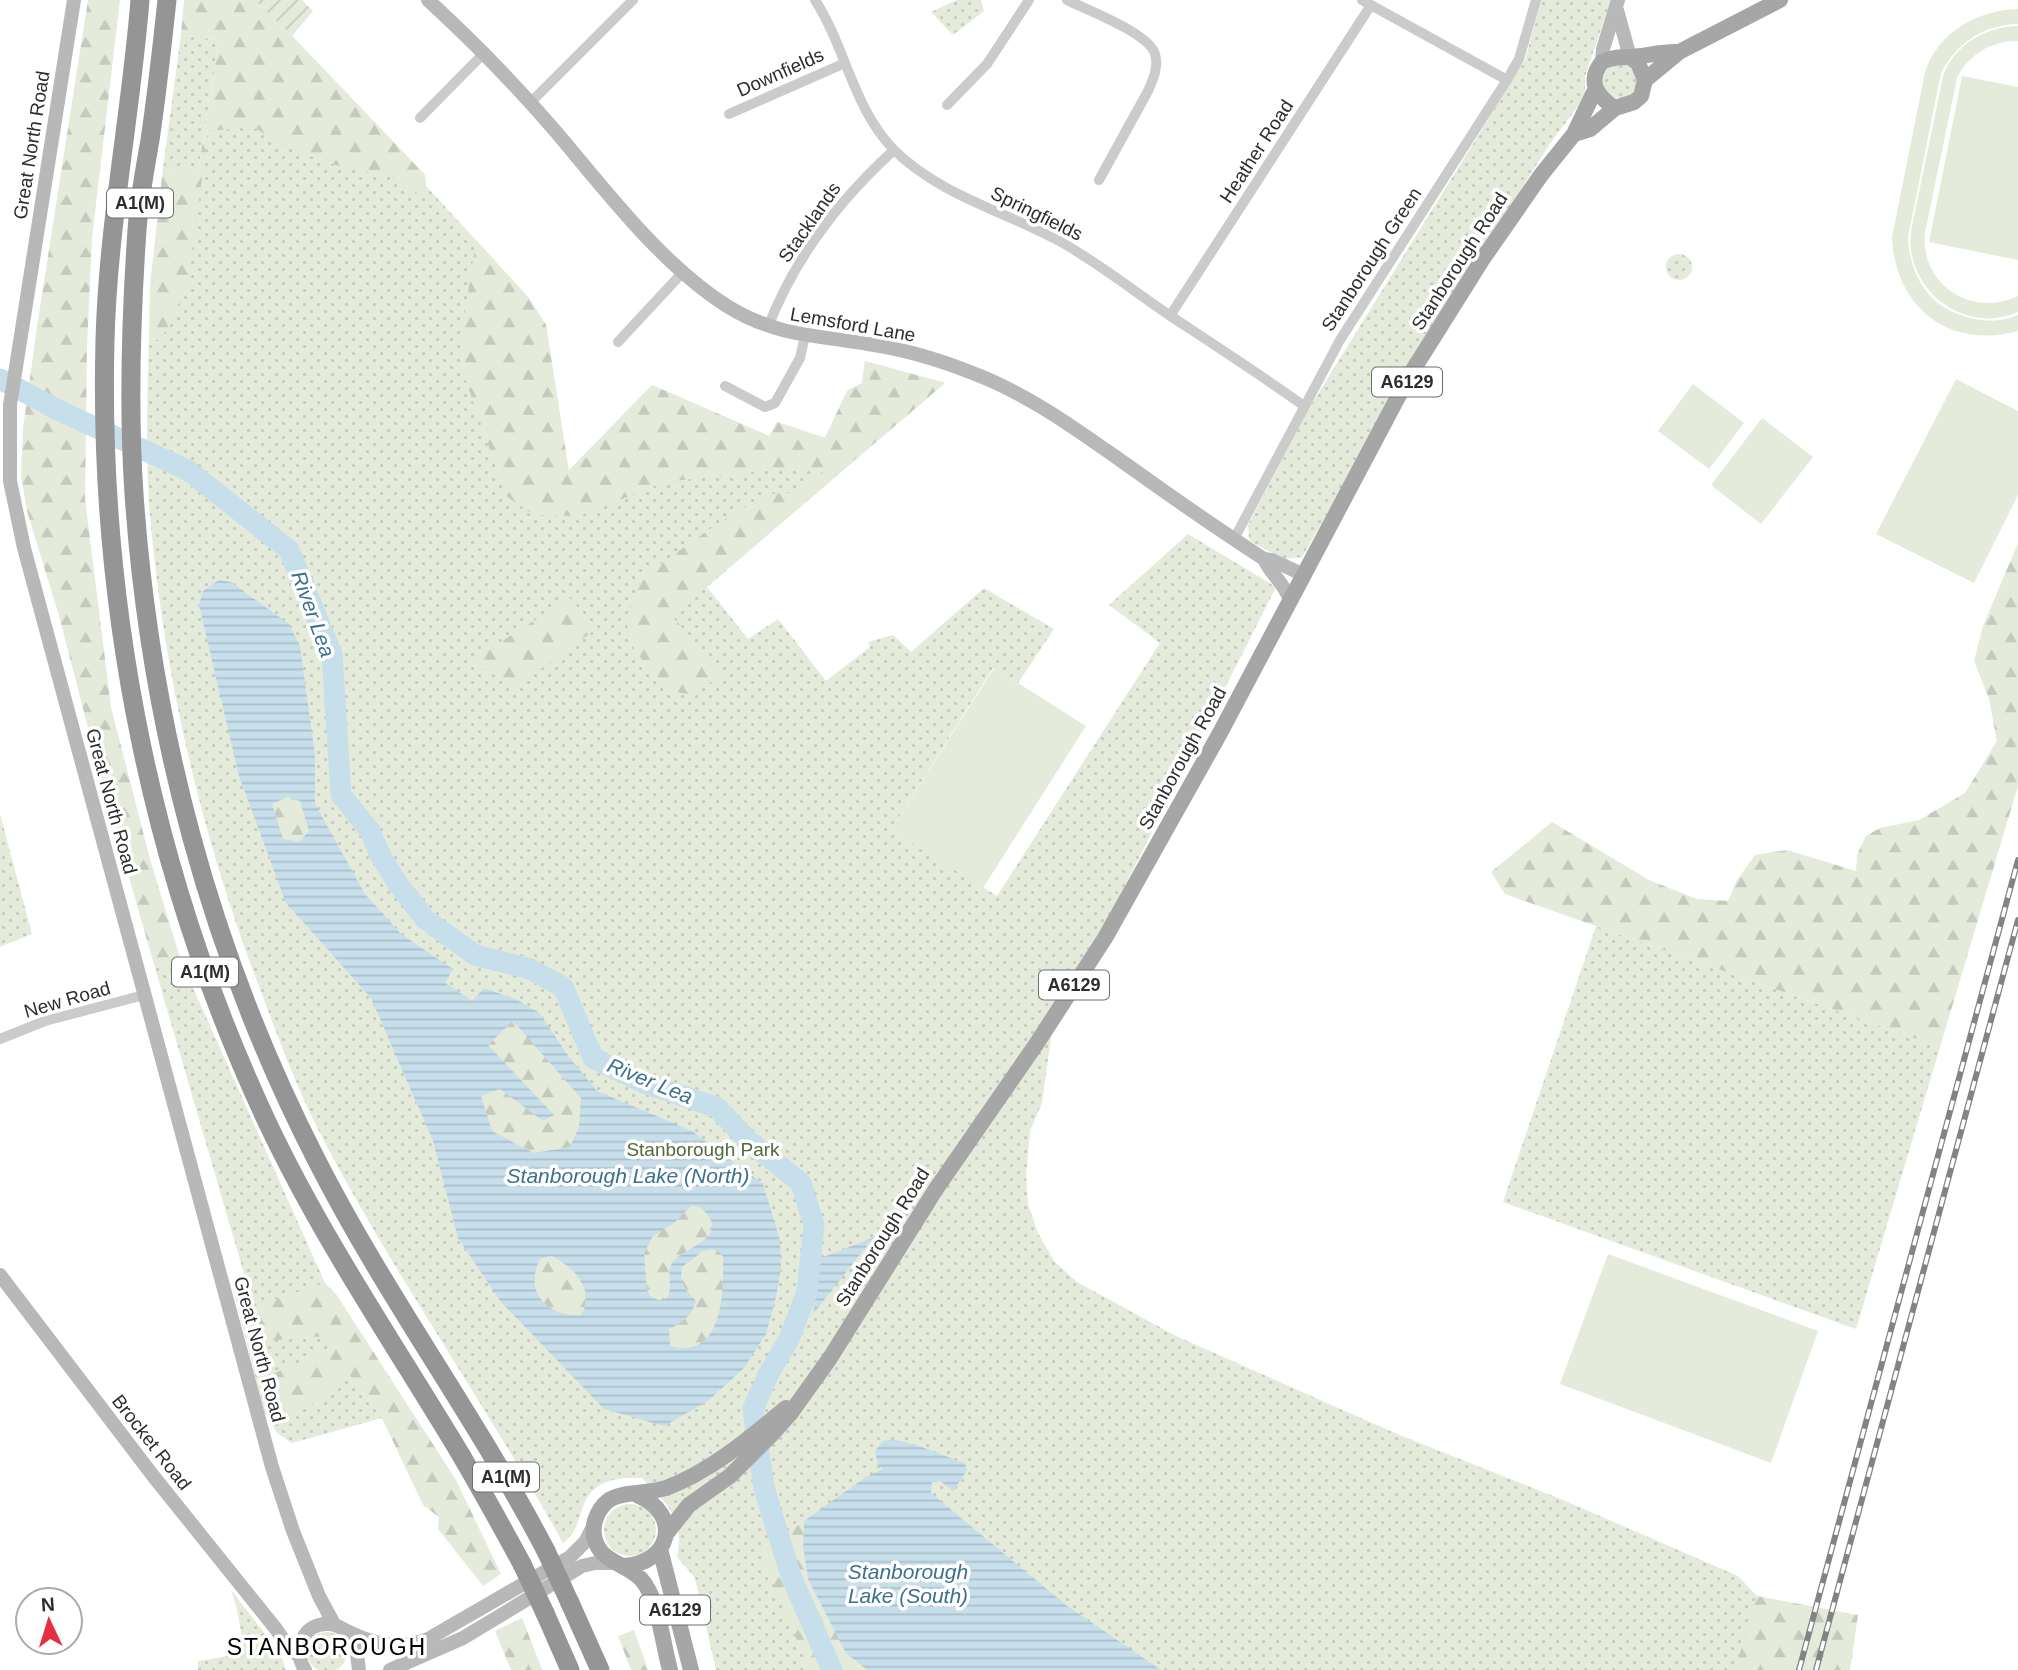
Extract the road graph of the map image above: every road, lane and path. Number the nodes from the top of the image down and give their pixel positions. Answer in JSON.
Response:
{"nodes":[{"id":1,"x":74,"y":0,"type":"edge"},
{"id":2,"x":140,"y":0,"type":"edge"},
{"id":3,"x":167,"y":0,"type":"edge"},
{"id":4,"x":428,"y":0,"type":"edge"},
{"id":5,"x":633,"y":0,"type":"edge"},
{"id":6,"x":815,"y":0,"type":"edge"},
{"id":7,"x":1029,"y":0,"type":"edge"},
{"id":8,"x":1067,"y":0,"type":"edge"},
{"id":9,"x":1536,"y":0,"type":"edge"},
{"id":10,"x":1780,"y":0,"type":"edge"},
{"id":11,"x":1366,"y":2,"type":"edge"},
{"id":12,"x":1618,"y":5,"type":"edge"},
{"id":13,"x":485,"y":52,"type":"junction"},
{"id":14,"x":1679,"y":52,"type":"junction"},
{"id":15,"x":1630,"y":57,"type":"junction"},
{"id":16,"x":1602,"y":62,"type":"junction"},
{"id":17,"x":845,"y":63,"type":"junction"},
{"id":18,"x":1507,"y":80,"type":"junction"},
{"id":19,"x":1646,"y":80,"type":"junction"},
{"id":20,"x":1595,"y":90,"type":"junction"},
{"id":21,"x":530,"y":103,"type":"junction"},
{"id":22,"x":947,"y":105,"type":"dead end"},
{"id":23,"x":1615,"y":108,"type":"junction"},
{"id":24,"x":729,"y":114,"type":"dead end"},
{"id":25,"x":420,"y":118,"type":"dead end"},
{"id":26,"x":1574,"y":134,"type":"junction"},
{"id":27,"x":894,"y":150,"type":"junction"},
{"id":28,"x":1098,"y":180,"type":"dead end"},
{"id":29,"x":684,"y":271,"type":"junction"},
{"id":30,"x":1170,"y":316,"type":"junction"},
{"id":31,"x":768,"y":327,"type":"junction"},
{"id":32,"x":806,"y":336,"type":"junction"},
{"id":33,"x":618,"y":342,"type":"dead end"},
{"id":34,"x":725,"y":386,"type":"dead end"},
{"id":35,"x":1304,"y":406,"type":"junction"},
{"id":36,"x":1234,"y":539,"type":"junction"},
{"id":37,"x":1264,"y":559,"type":"junction"},
{"id":38,"x":1304,"y":575,"type":"junction"},
{"id":39,"x":1290,"y":600,"type":"junction"},
{"id":40,"x":144,"y":995,"type":"junction"},
{"id":41,"x":0,"y":1039,"type":"edge"},
{"id":42,"x":0,"y":1275,"type":"edge"},
{"id":43,"x":772,"y":1427,"type":"junction"},
{"id":44,"x":637,"y":1495,"type":"junction"},
{"id":45,"x":594,"y":1525,"type":"junction"},
{"id":46,"x":663,"y":1542,"type":"junction"},
{"id":47,"x":619,"y":1564,"type":"junction"},
{"id":48,"x":320,"y":1596,"type":"junction"},
{"id":49,"x":334,"y":1624,"type":"junction"},
{"id":50,"x":276,"y":1629,"type":"junction"},
{"id":51,"x":310,"y":1630,"type":"junction"},
{"id":52,"x":348,"y":1632,"type":"junction"},
{"id":53,"x":301,"y":1665,"type":"edge"},
{"id":54,"x":359,"y":1670,"type":"edge"},
{"id":55,"x":390,"y":1670,"type":"edge"},
{"id":56,"x":570,"y":1670,"type":"edge"},
{"id":57,"x":600,"y":1670,"type":"edge"},
{"id":58,"x":670,"y":1670,"type":"edge"},
{"id":59,"x":691,"y":1670,"type":"edge"}],
"edges":[{"from":1,"to":40,"type":"main road","name":"Great North Road"},
{"from":2,"to":56,"type":"highway","number":"A1(M)","bridge":true},
{"from":3,"to":57,"type":"highway","number":"A1(M)","bridge":true},
{"from":4,"to":13,"type":"main road","name":"Lemsford Lane"},
{"from":5,"to":21,"type":"street"},
{"from":6,"to":17,"type":"street","name":"Springfields"},
{"from":7,"to":22,"type":"street"},
{"from":8,"to":28,"type":"street"},
{"from":9,"to":18,"type":"street","name":"Stanborough Green"},
{"from":10,"to":14,"type":"main road","name":"Stanborough Road"},
{"from":11,"to":18,"type":"street"},
{"from":11,"to":30,"type":"street","name":"Heather Road"},
{"from":12,"to":15,"type":"main road"},
{"from":12,"to":16,"type":"main road"},
{"from":13,"to":21,"type":"main road","name":"Lemsford Lane"},
{"from":13,"to":25,"type":"street"},
{"from":14,"to":15,"type":"main road","name":"Stanborough Road"},
{"from":14,"to":19,"type":"main road","name":"Stanborough Road"},
{"from":15,"to":16,"type":"main road","name":"Stanborough Road"},
{"from":15,"to":19,"type":"main road"},
{"from":16,"to":20,"type":"main road","name":"Stanborough Road"},
{"from":17,"to":24,"type":"street","name":"Downfields"},
{"from":17,"to":27,"type":"street","name":"Springfields"},
{"from":18,"to":35,"type":"street","name":"Stanborough Green"},
{"from":19,"to":23,"type":"main road","name":"Stanborough Road"},
{"from":20,"to":23,"type":"main road"},
{"from":20,"to":26,"type":"main road","name":"Stanborough Road","number":"A6129"},
{"from":21,"to":29,"type":"main road","name":"Lemsford Lane"},
{"from":23,"to":26,"type":"main road","name":"Stanborough Road","number":"A6129"},
{"from":26,"to":38,"type":"main road","name":"Stanborough Road","number":"A6129"},
{"from":27,"to":30,"type":"street","name":"Springfields"},
{"from":27,"to":31,"type":"street","name":"Stacklands"},
{"from":29,"to":31,"type":"main road","name":"Lemsford Lane"},
{"from":29,"to":33,"type":"street"},
{"from":30,"to":35,"type":"street","name":"Springfields"},
{"from":31,"to":32,"type":"main road","name":"Lemsford Lane"},
{"from":32,"to":34,"type":"street"},
{"from":32,"to":36,"type":"main road","name":"Lemsford Lane"},
{"from":35,"to":36,"type":"street","name":"Stanborough Green"},
{"from":36,"to":37,"type":"main road","name":"Lemsford Lane"},
{"from":37,"to":38,"type":"main road","name":"Lemsford Lane"},
{"from":37,"to":39,"type":"main road","name":"Lemsford Lane"},
{"from":38,"to":39,"type":"main road","name":"Stanborough Road","number":"A6129"},
{"from":39,"to":43,"type":"main road","name":"Stanborough Road","number":"A6129"},
{"from":40,"to":41,"type":"street","name":"New Road"},
{"from":40,"to":48,"type":"main road","name":"Great North Road"},
{"from":42,"to":50,"type":"main road","name":"Brocket Road"},
{"from":43,"to":44,"type":"main road","number":"A6129"},
{"from":43,"to":46,"type":"main road","number":"A6129"},
{"from":44,"to":45,"type":"main road"},
{"from":44,"to":46,"type":"main road"},
{"from":45,"to":47,"type":"main road"},
{"from":45,"to":52,"type":"main road"},
{"from":46,"to":47,"type":"main road"},
{"from":46,"to":59,"type":"main road","number":"A6129"},
{"from":47,"to":55,"type":"main road"},
{"from":47,"to":58,"type":"main road","number":"A6129"},
{"from":48,"to":49,"type":"main road","name":"Great North Road"},
{"from":48,"to":51,"type":"main road"},
{"from":49,"to":51,"type":"main road"},
{"from":49,"to":52,"type":"main road"},
{"from":50,"to":51,"type":"main road"},
{"from":50,"to":53,"type":"main road","name":"Brocket Road"},
{"from":51,"to":53,"type":"main road"},
{"from":52,"to":54,"type":"main road"}]}
